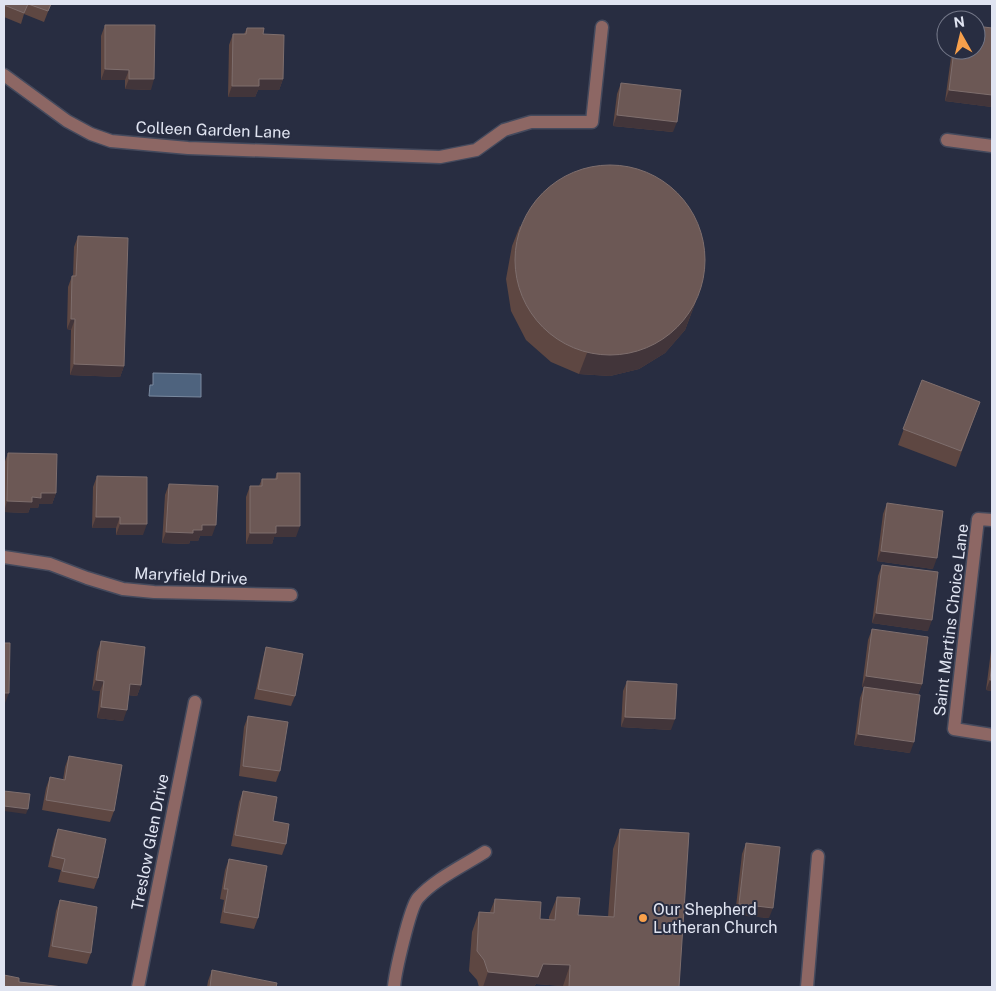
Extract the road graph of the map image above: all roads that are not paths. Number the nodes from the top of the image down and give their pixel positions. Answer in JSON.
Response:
{"nodes":[{"id":1,"x":602,"y":27,"type":"dead end"},
{"id":2,"x":4,"y":74,"type":"edge"},
{"id":3,"x":947,"y":140,"type":"dead end"},
{"id":4,"x":992,"y":146,"type":"edge"},
{"id":5,"x":992,"y":520,"type":"edge"},
{"id":6,"x":4,"y":556,"type":"edge"},
{"id":7,"x":291,"y":596,"type":"dead end"},
{"id":8,"x":195,"y":702,"type":"dead end"},
{"id":9,"x":992,"y":735,"type":"edge"},
{"id":10,"x":485,"y":852,"type":"dead end"},
{"id":11,"x":818,"y":856,"type":"dead end"},
{"id":12,"x":138,"y":987,"type":"edge"},
{"id":13,"x":394,"y":987,"type":"edge"},
{"id":14,"x":807,"y":987,"type":"edge"}],
"edges":[{"from":1,"to":2,"type":"street","name":"Colleen Garden Lane"},
{"from":3,"to":4,"type":"street"},
{"from":5,"to":9,"type":"street","name":"Saint Martins Choice Lane"},
{"from":6,"to":7,"type":"street","name":"Maryfield Drive"},
{"from":8,"to":12,"type":"street","name":"Treslow Glen Drive"},
{"from":10,"to":13,"type":"street"},
{"from":11,"to":14,"type":"street"}]}
